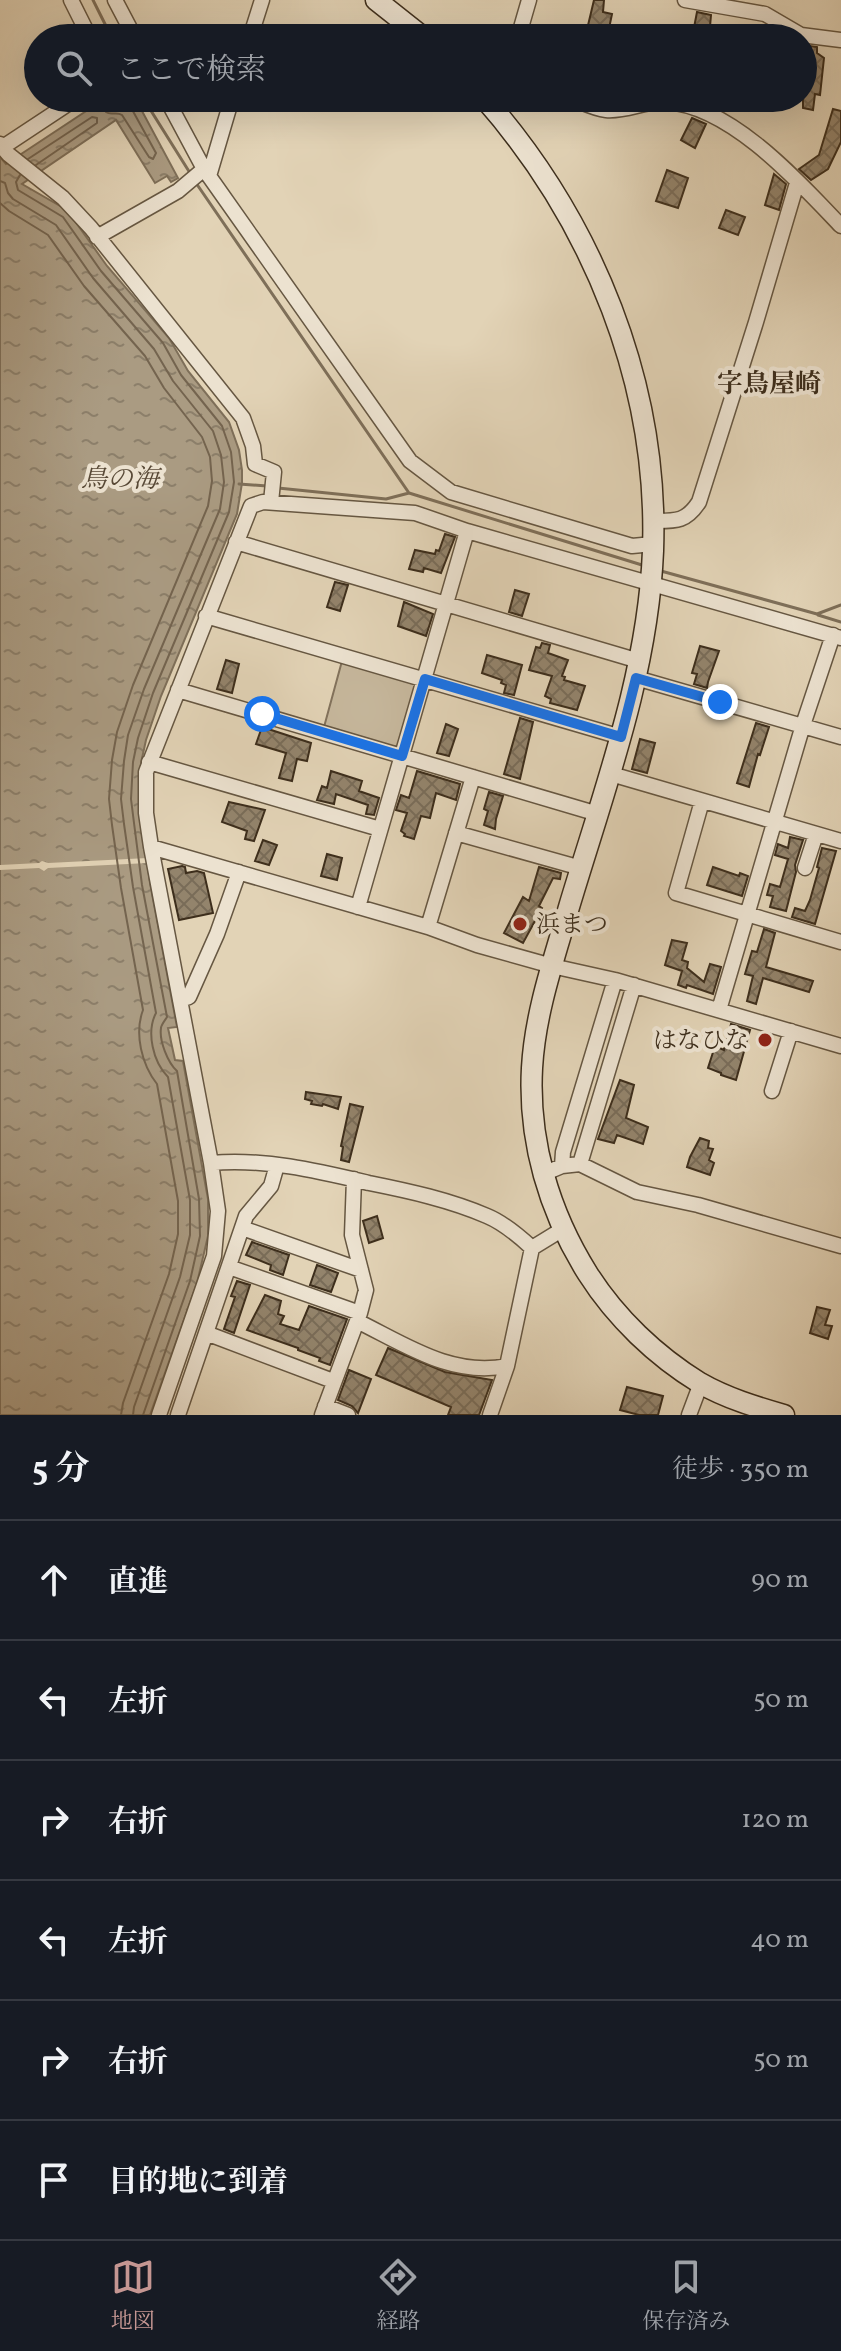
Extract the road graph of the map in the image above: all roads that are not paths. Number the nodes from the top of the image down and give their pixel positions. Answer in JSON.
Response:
{"nodes":[{"id":1,"x":71,"y":0,"type":"edge"},
{"id":2,"x":115,"y":0,"type":"edge"},
{"id":3,"x":262,"y":0,"type":"edge"},
{"id":4,"x":376,"y":0,"type":"edge"},
{"id":5,"x":529,"y":0,"type":"edge"},
{"id":6,"x":685,"y":0,"type":"edge"},
{"id":7,"x":83,"y":24,"type":"edge"},
{"id":8,"x":128,"y":24,"type":"edge"},
{"id":9,"x":254,"y":24,"type":"edge"},
{"id":10,"x":406,"y":24,"type":"edge"},
{"id":11,"x":522,"y":24,"type":"edge"},
{"id":12,"x":782,"y":24,"type":"edge"},
{"id":13,"x":817,"y":37,"type":"edge"},
{"id":14,"x":841,"y":40,"type":"edge"},
{"id":15,"x":57,"y":112,"type":"edge"},
{"id":16,"x":173,"y":112,"type":"edge"},
{"id":17,"x":227,"y":112,"type":"edge"},
{"id":18,"x":496,"y":112,"type":"edge"},
{"id":19,"x":702,"y":112,"type":"edge"},
{"id":20,"x":3,"y":149,"type":"edge"},
{"id":21,"x":204,"y":173,"type":"junction"},
{"id":22,"x":797,"y":183,"type":"junction"},
{"id":23,"x":841,"y":226,"type":"edge"},
{"id":24,"x":94,"y":232,"type":"junction"},
{"id":25,"x":272,"y":499,"type":"junction"},
{"id":26,"x":653,"y":521,"type":"junction"},
{"id":27,"x":467,"y":531,"type":"junction"},
{"id":28,"x":236,"y":542,"type":"junction"},
{"id":29,"x":652,"y":564,"type":"junction"},
{"id":30,"x":448,"y":603,"type":"junction"},
{"id":31,"x":206,"y":616,"type":"junction"},
{"id":32,"x":837,"y":636,"type":"edge"},
{"id":33,"x":638,"y":669,"type":"junction"},
{"id":34,"x":425,"y":679,"type":"junction"},
{"id":35,"x":178,"y":690,"type":"junction"},
{"id":36,"x":803,"y":725,"type":"junction"},
{"id":37,"x":621,"y":737,"type":"junction"},
{"id":38,"x":841,"y":737,"type":"edge"},
{"id":39,"x":402,"y":756,"type":"junction"},
{"id":40,"x":149,"y":762,"type":"junction"},
{"id":41,"x":611,"y":774,"type":"junction"},
{"id":42,"x":473,"y":777,"type":"junction"},
{"id":43,"x":702,"y":801,"type":"junction"},
{"id":44,"x":598,"y":814,"type":"junction"},
{"id":45,"x":775,"y":822,"type":"junction"},
{"id":46,"x":380,"y":829,"type":"junction"},
{"id":47,"x":456,"y":833,"type":"junction"},
{"id":48,"x":816,"y":834,"type":"junction"},
{"id":49,"x":841,"y":841,"type":"edge"},
{"id":50,"x":151,"y":847,"type":"junction"},
{"id":51,"x":581,"y":868,"type":"junction"},
{"id":52,"x":805,"y":868,"type":"dead end"},
{"id":53,"x":239,"y":872,"type":"junction"},
{"id":54,"x":358,"y":907,"type":"junction"},
{"id":55,"x":747,"y":915,"type":"junction"},
{"id":56,"x":428,"y":927,"type":"junction"},
{"id":57,"x":841,"y":942,"type":"edge"},
{"id":58,"x":552,"y":966,"type":"junction"},
{"id":59,"x":615,"y":980,"type":"junction"},
{"id":60,"x":634,"y":985,"type":"junction"},
{"id":61,"x":180,"y":1000,"type":"junction"},
{"id":62,"x":719,"y":1010,"type":"junction"},
{"id":63,"x":791,"y":1031,"type":"junction"},
{"id":64,"x":841,"y":1046,"type":"edge"},
{"id":65,"x":772,"y":1091,"type":"dead end"},
{"id":66,"x":211,"y":1163,"type":"junction"},
{"id":67,"x":580,"y":1164,"type":"junction"},
{"id":68,"x":277,"y":1165,"type":"junction"},
{"id":69,"x":552,"y":1170,"type":"junction"},
{"id":70,"x":354,"y":1179,"type":"junction"},
{"id":71,"x":242,"y":1228,"type":"junction"},
{"id":72,"x":563,"y":1229,"type":"junction"},
{"id":73,"x":841,"y":1246,"type":"edge"},
{"id":74,"x":532,"y":1248,"type":"junction"},
{"id":75,"x":229,"y":1267,"type":"junction"},
{"id":76,"x":361,"y":1270,"type":"junction"},
{"id":77,"x":358,"y":1317,"type":"junction"},
{"id":78,"x":206,"y":1333,"type":"junction"},
{"id":79,"x":507,"y":1366,"type":"junction"},
{"id":80,"x":333,"y":1381,"type":"junction"},
{"id":81,"x":701,"y":1383,"type":"junction"},
{"id":82,"x":748,"y":1410,"type":"edge"},
{"id":83,"x":323,"y":1411,"type":"edge"},
{"id":84,"x":779,"y":1414,"type":"edge"},
{"id":85,"x":159,"y":1415,"type":"edge"},
{"id":86,"x":178,"y":1415,"type":"edge"},
{"id":87,"x":348,"y":1415,"type":"edge"},
{"id":88,"x":490,"y":1415,"type":"edge"},
{"id":89,"x":689,"y":1415,"type":"edge"}],
"edges":[{"from":1,"to":7,"type":"street"},
{"from":2,"to":8,"type":"street"},
{"from":3,"to":9,"type":"street"},
{"from":4,"to":10,"type":"street"},
{"from":5,"to":11,"type":"street"},
{"from":6,"to":12,"type":"street"},
{"from":13,"to":14,"type":"street"},
{"from":15,"to":20,"type":"street"},
{"from":16,"to":21,"type":"street"},
{"from":17,"to":21,"type":"street"},
{"from":18,"to":26,"type":"street"},
{"from":19,"to":22,"type":"street"},
{"from":20,"to":24,"type":"street"},
{"from":21,"to":24,"type":"street"},
{"from":21,"to":29,"type":"street"},
{"from":22,"to":23,"type":"street"},
{"from":22,"to":26,"type":"street"},
{"from":24,"to":25,"type":"street"},
{"from":25,"to":27,"type":"street"},
{"from":25,"to":28,"type":"street"},
{"from":26,"to":29,"type":"street"},
{"from":27,"to":29,"type":"street"},
{"from":27,"to":30,"type":"street"},
{"from":28,"to":30,"type":"street"},
{"from":28,"to":31,"type":"street"},
{"from":29,"to":32,"type":"street"},
{"from":29,"to":33,"type":"street"},
{"from":30,"to":33,"type":"street"},
{"from":30,"to":34,"type":"street"},
{"from":31,"to":34,"type":"street"},
{"from":31,"to":35,"type":"street"},
{"from":32,"to":36,"type":"street"},
{"from":33,"to":36,"type":"street"},
{"from":33,"to":37,"type":"street"},
{"from":34,"to":37,"type":"street"},
{"from":34,"to":39,"type":"street"},
{"from":35,"to":39,"type":"street"},
{"from":35,"to":40,"type":"street"},
{"from":36,"to":38,"type":"street"},
{"from":36,"to":45,"type":"street"},
{"from":37,"to":41,"type":"street"},
{"from":39,"to":42,"type":"street"},
{"from":39,"to":46,"type":"street"},
{"from":40,"to":46,"type":"street"},
{"from":40,"to":50,"type":"street"},
{"from":41,"to":43,"type":"street"},
{"from":41,"to":44,"type":"street"},
{"from":42,"to":44,"type":"street"},
{"from":42,"to":47,"type":"street"},
{"from":43,"to":45,"type":"street"},
{"from":43,"to":55,"type":"street"},
{"from":44,"to":51,"type":"street"},
{"from":45,"to":48,"type":"street"},
{"from":45,"to":55,"type":"street"},
{"from":46,"to":54,"type":"street"},
{"from":47,"to":51,"type":"street"},
{"from":47,"to":56,"type":"street"},
{"from":48,"to":49,"type":"street"},
{"from":48,"to":52,"type":"street"},
{"from":50,"to":53,"type":"street"},
{"from":50,"to":61,"type":"street"},
{"from":51,"to":58,"type":"street"},
{"from":53,"to":54,"type":"street"},
{"from":53,"to":61,"type":"street"},
{"from":54,"to":56,"type":"street"},
{"from":55,"to":57,"type":"street"},
{"from":55,"to":62,"type":"street"},
{"from":56,"to":58,"type":"street"},
{"from":58,"to":59,"type":"street"},
{"from":58,"to":69,"type":"street"},
{"from":59,"to":60,"type":"street"},
{"from":59,"to":69,"type":"street"},
{"from":60,"to":62,"type":"street"},
{"from":60,"to":67,"type":"street"},
{"from":61,"to":66,"type":"street"},
{"from":62,"to":63,"type":"street"},
{"from":63,"to":64,"type":"street"},
{"from":63,"to":65,"type":"street"},
{"from":66,"to":68,"type":"street"},
{"from":66,"to":85,"type":"street"},
{"from":67,"to":69,"type":"street"},
{"from":67,"to":73,"type":"street"},
{"from":68,"to":70,"type":"street"},
{"from":68,"to":71,"type":"street"},
{"from":69,"to":72,"type":"street"},
{"from":70,"to":74,"type":"street"},
{"from":70,"to":76,"type":"street"},
{"from":71,"to":75,"type":"street"},
{"from":71,"to":76,"type":"street"},
{"from":72,"to":74,"type":"street"},
{"from":72,"to":81,"type":"street"},
{"from":74,"to":79,"type":"street"},
{"from":75,"to":77,"type":"street"},
{"from":75,"to":78,"type":"street"},
{"from":76,"to":77,"type":"street"},
{"from":77,"to":79,"type":"street"},
{"from":77,"to":80,"type":"street"},
{"from":78,"to":80,"type":"street"},
{"from":78,"to":86,"type":"street"},
{"from":79,"to":88,"type":"street"},
{"from":80,"to":83,"type":"street"},
{"from":81,"to":82,"type":"street"},
{"from":81,"to":89,"type":"street"},
{"from":82,"to":84,"type":"street"},
{"from":83,"to":87,"type":"street"}]}
